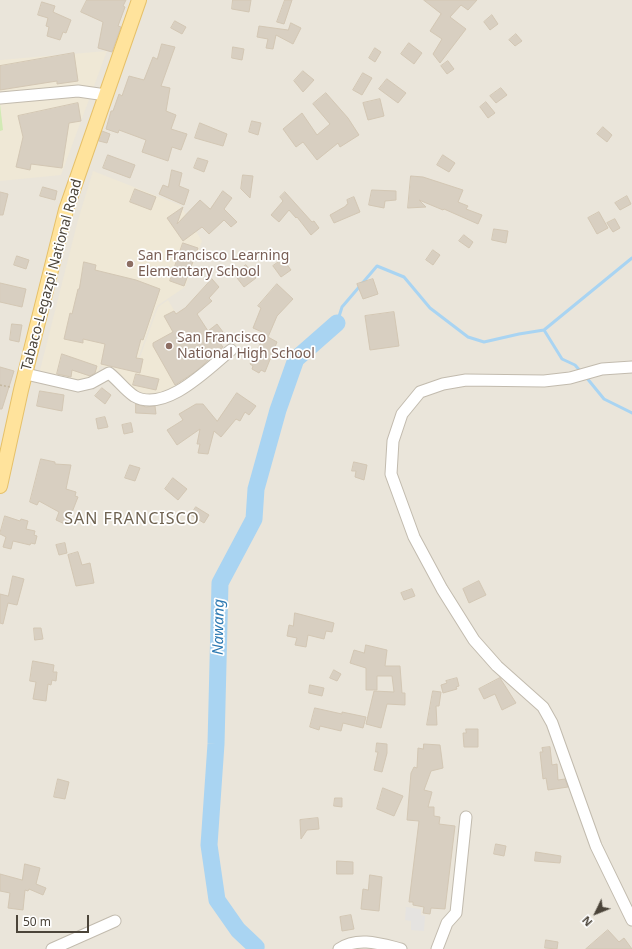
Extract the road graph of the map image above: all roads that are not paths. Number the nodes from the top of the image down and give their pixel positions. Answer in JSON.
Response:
{"nodes":[{"id":1,"x":140,"y":0,"type":"edge"},
{"id":2,"x":106,"y":95,"type":"junction"},
{"id":3,"x":0,"y":98,"type":"edge"},
{"id":4,"x":231,"y":350,"type":"dead end"},
{"id":5,"x":632,"y":368,"type":"edge"},
{"id":6,"x":26,"y":374,"type":"junction"},
{"id":7,"x":0,"y":486,"type":"edge"},
{"id":8,"x":466,"y":816,"type":"dead end"},
{"id":9,"x":632,"y":920,"type":"edge"},
{"id":10,"x":115,"y":921,"type":"dead end"},
{"id":11,"x":52,"y":949,"type":"edge"},
{"id":12,"x":340,"y":949,"type":"edge"},
{"id":13,"x":401,"y":949,"type":"edge"},
{"id":14,"x":437,"y":949,"type":"edge"}],
"edges":[{"from":1,"to":2,"type":"main road","name":"Tabaco-Legazpi National Road"},
{"from":2,"to":3,"type":"street"},
{"from":2,"to":6,"type":"main road","name":"Tabaco-Legazpi National Road"},
{"from":4,"to":6,"type":"street"},
{"from":5,"to":9,"type":"street"},
{"from":6,"to":7,"type":"main road","name":"Tabaco-Legazpi National Road"},
{"from":8,"to":14,"type":"street"},
{"from":10,"to":11,"type":"street"},
{"from":12,"to":13,"type":"street"}]}
